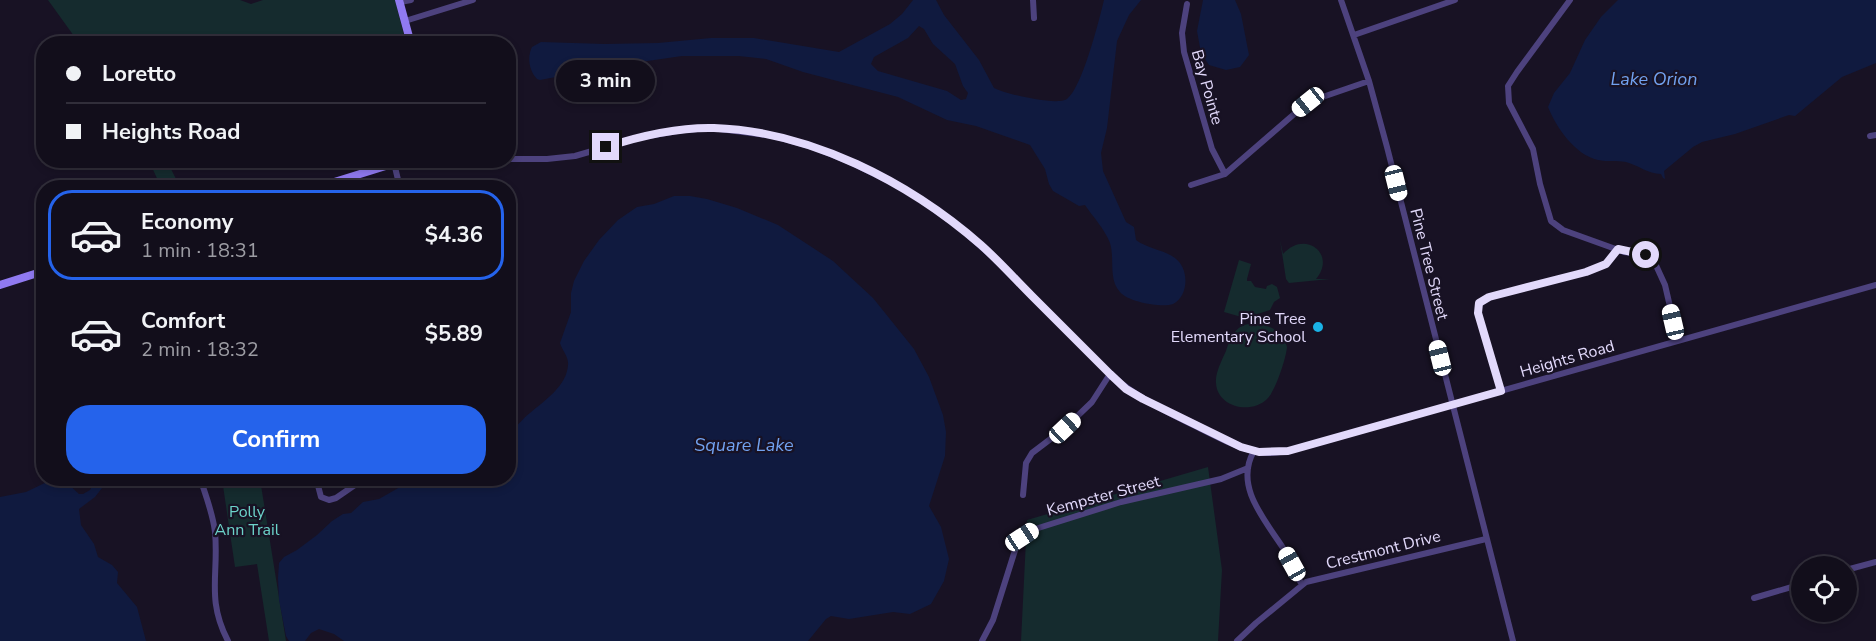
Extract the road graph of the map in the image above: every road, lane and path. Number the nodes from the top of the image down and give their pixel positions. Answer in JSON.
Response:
{"nodes":[{"id":1,"x":411,"y":0,"type":"edge"},
{"id":2,"x":473,"y":0,"type":"edge"},
{"id":3,"x":1033,"y":0,"type":"edge"},
{"id":4,"x":1341,"y":0,"type":"edge"},
{"id":5,"x":1455,"y":0,"type":"edge"},
{"id":6,"x":1570,"y":0,"type":"edge"},
{"id":7,"x":399,"y":1,"type":"edge"},
{"id":8,"x":1187,"y":4,"type":"dead end"},
{"id":9,"x":1034,"y":18,"type":"dead end"},
{"id":10,"x":405,"y":21,"type":"junction"},
{"id":11,"x":1354,"y":35,"type":"junction"},
{"id":12,"x":409,"y":36,"type":"edge"},
{"id":13,"x":1369,"y":81,"type":"junction"},
{"id":14,"x":516,"y":159,"type":"edge"},
{"id":15,"x":378,"y":168,"type":"edge"},
{"id":16,"x":1225,"y":174,"type":"junction"},
{"id":17,"x":340,"y":180,"type":"edge"},
{"id":18,"x":1191,"y":185,"type":"dead end"},
{"id":19,"x":1618,"y":249,"type":"junction"},
{"id":20,"x":36,"y":274,"type":"edge"},
{"id":21,"x":0,"y":285,"type":"edge"},
{"id":22,"x":1876,"y":285,"type":"edge"},
{"id":23,"x":1678,"y":341,"type":"junction"},
{"id":24,"x":1110,"y":374,"type":"junction"},
{"id":25,"x":1501,"y":391,"type":"junction"},
{"id":26,"x":1452,"y":405,"type":"junction"},
{"id":27,"x":1254,"y":451,"type":"junction"},
{"id":28,"x":1248,"y":468,"type":"junction"},
{"id":29,"x":202,"y":486,"type":"edge"},
{"id":30,"x":318,"y":486,"type":"edge"},
{"id":31,"x":353,"y":486,"type":"edge"},
{"id":32,"x":1023,"y":495,"type":"dead end"},
{"id":33,"x":1486,"y":539,"type":"junction"},
{"id":34,"x":1876,"y":562,"type":"edge"},
{"id":35,"x":1857,"y":567,"type":"edge"},
{"id":36,"x":1302,"y":585,"type":"junction"},
{"id":37,"x":1791,"y":587,"type":"edge"},
{"id":38,"x":1754,"y":598,"type":"dead end"},
{"id":39,"x":228,"y":641,"type":"edge"},
{"id":40,"x":982,"y":641,"type":"edge"},
{"id":41,"x":1237,"y":641,"type":"edge"},
{"id":42,"x":1513,"y":641,"type":"edge"}],
"edges":[{"from":1,"to":7,"type":"street"},
{"from":2,"to":10,"type":"street"},
{"from":3,"to":9,"type":"street"},
{"from":4,"to":11,"type":"street","name":"Pine Tree Street"},
{"from":5,"to":11,"type":"street"},
{"from":6,"to":19,"type":"street"},
{"from":7,"to":10,"type":"street"},
{"from":8,"to":16,"type":"street","name":"Bay Pointe"},
{"from":10,"to":12,"type":"street"},
{"from":11,"to":13,"type":"street","name":"Pine Tree Street"},
{"from":13,"to":16,"type":"street"},
{"from":13,"to":26,"type":"street","name":"Pine Tree Street"},
{"from":14,"to":24,"type":"street","name":"Heights Road"},
{"from":15,"to":17,"type":"street"},
{"from":16,"to":18,"type":"street"},
{"from":19,"to":23,"type":"street"},
{"from":19,"to":25,"type":"street"},
{"from":20,"to":21,"type":"street"},
{"from":22,"to":23,"type":"street","name":"Heights Road"},
{"from":23,"to":25,"type":"street","name":"Heights Road"},
{"from":24,"to":27,"type":"street","name":"Heights Road"},
{"from":24,"to":32,"type":"street"},
{"from":25,"to":26,"type":"street","name":"Heights Road"},
{"from":26,"to":27,"type":"street","name":"Heights Road"},
{"from":26,"to":33,"type":"street","name":"Pine Tree Street"},
{"from":27,"to":28,"type":"street"},
{"from":28,"to":36,"type":"street"},
{"from":28,"to":40,"type":"street","name":"Kempster Street"},
{"from":29,"to":39,"type":"street"},
{"from":30,"to":31,"type":"street"},
{"from":33,"to":36,"type":"street","name":"Crestmont Drive"},
{"from":33,"to":42,"type":"street","name":"Pine Tree Street"},
{"from":34,"to":35,"type":"street"},
{"from":36,"to":41,"type":"street","name":"Crestmont Drive"},
{"from":37,"to":38,"type":"street"}]}
